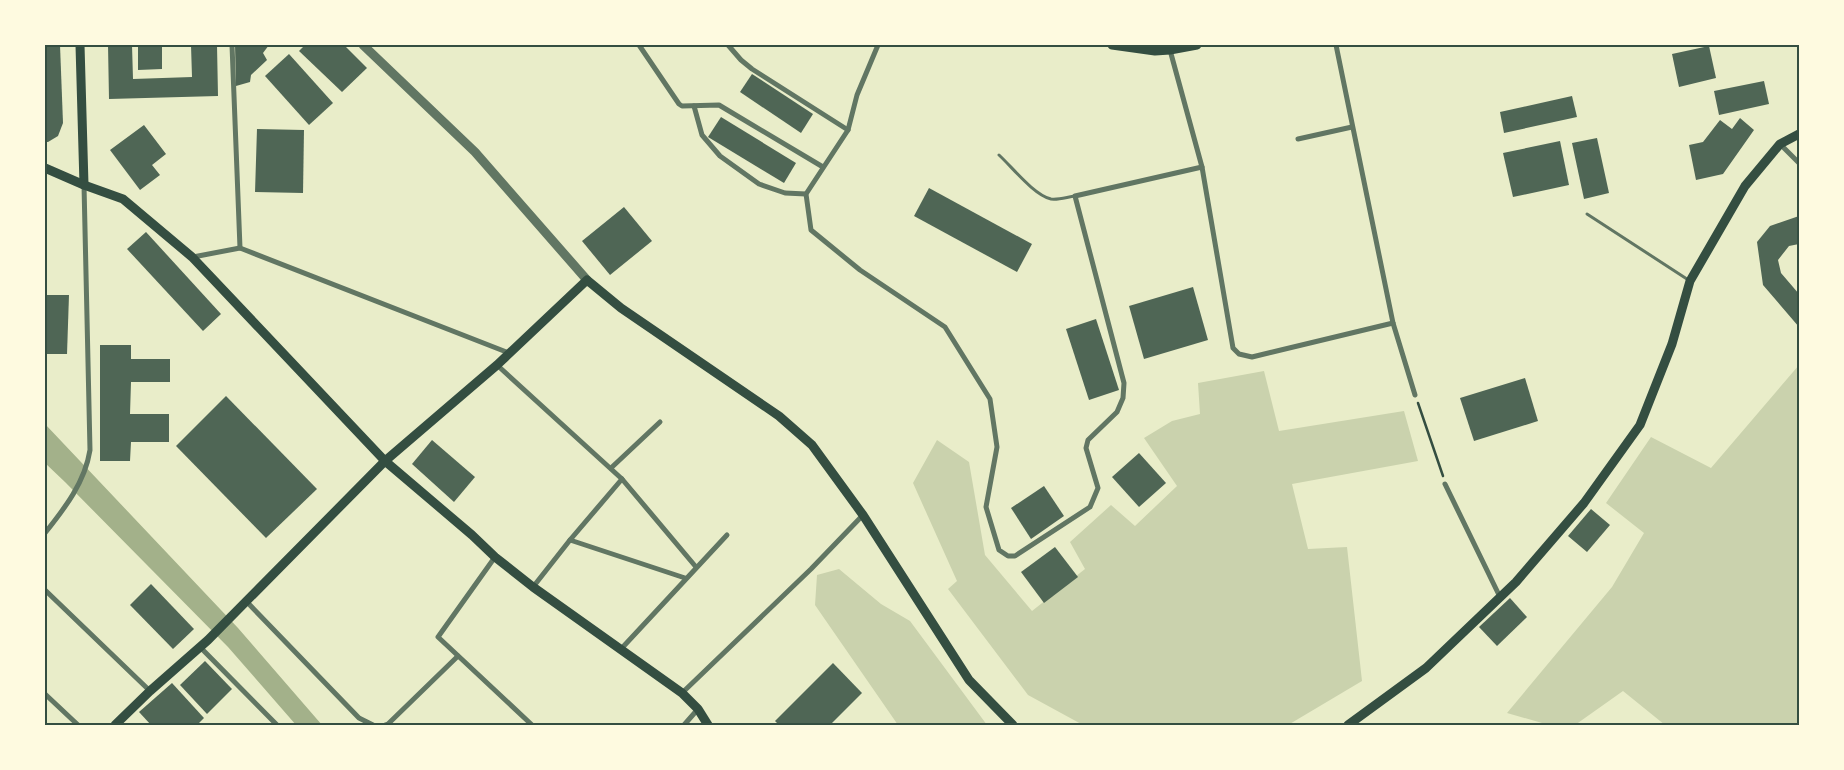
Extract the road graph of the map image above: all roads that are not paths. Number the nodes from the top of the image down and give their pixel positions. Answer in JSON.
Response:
{"nodes":[{"id":1,"x":80,"y":45,"type":"edge"},
{"id":2,"x":232,"y":45,"type":"edge"},
{"id":3,"x":363,"y":45,"type":"edge"},
{"id":4,"x":639,"y":45,"type":"edge"},
{"id":5,"x":728,"y":45,"type":"edge"},
{"id":6,"x":878,"y":45,"type":"edge"},
{"id":7,"x":1112,"y":45,"type":"edge"},
{"id":8,"x":1197,"y":45,"type":"edge"},
{"id":9,"x":1336,"y":45,"type":"edge"},
{"id":10,"x":1139,"y":47,"type":"edge"},
{"id":11,"x":1154,"y":48,"type":"edge"},
{"id":12,"x":1170,"y":50,"type":"junction"},
{"id":13,"x":694,"y":106,"type":"junction"},
{"id":14,"x":1352,"y":127,"type":"junction"},
{"id":15,"x":848,"y":130,"type":"junction"},
{"id":16,"x":1799,"y":134,"type":"edge"},
{"id":17,"x":1298,"y":140,"type":"dead end"},
{"id":18,"x":1780,"y":144,"type":"junction"},
{"id":19,"x":1000,"y":155,"type":"dead end"},
{"id":20,"x":1799,"y":163,"type":"edge"},
{"id":21,"x":1202,"y":167,"type":"junction"},
{"id":22,"x":45,"y":168,"type":"edge"},
{"id":23,"x":823,"y":168,"type":"junction"},
{"id":24,"x":84,"y":185,"type":"junction"},
{"id":25,"x":806,"y":194,"type":"junction"},
{"id":26,"x":1075,"y":196,"type":"junction"},
{"id":27,"x":1587,"y":214,"type":"dead end"},
{"id":28,"x":240,"y":248,"type":"junction"},
{"id":29,"x":192,"y":257,"type":"junction"},
{"id":30,"x":587,"y":280,"type":"junction"},
{"id":31,"x":1690,"y":281,"type":"junction"},
{"id":32,"x":1393,"y":323,"type":"junction"},
{"id":33,"x":509,"y":354,"type":"junction"},
{"id":34,"x":497,"y":364,"type":"junction"},
{"id":35,"x":1415,"y":395,"type":"road end"},
{"id":36,"x":660,"y":422,"type":"dead end"},
{"id":37,"x":385,"y":461,"type":"junction"},
{"id":38,"x":611,"y":468,"type":"junction"},
{"id":39,"x":622,"y":479,"type":"junction"},
{"id":40,"x":1446,"y":484,"type":"road end"},
{"id":41,"x":863,"y":515,"type":"junction"},
{"id":42,"x":45,"y":533,"type":"edge"},
{"id":43,"x":727,"y":535,"type":"dead end"},
{"id":44,"x":570,"y":540,"type":"junction"},
{"id":45,"x":495,"y":557,"type":"junction"},
{"id":46,"x":696,"y":567,"type":"junction"},
{"id":47,"x":686,"y":578,"type":"junction"},
{"id":48,"x":533,"y":587,"type":"junction"},
{"id":49,"x":45,"y":590,"type":"edge"},
{"id":50,"x":1500,"y":597,"type":"junction"},
{"id":51,"x":246,"y":601,"type":"junction"},
{"id":52,"x":200,"y":647,"type":"junction"},
{"id":53,"x":621,"y":650,"type":"junction"},
{"id":54,"x":458,"y":656,"type":"junction"},
{"id":55,"x":150,"y":691,"type":"junction"},
{"id":56,"x":682,"y":693,"type":"junction"},
{"id":57,"x":45,"y":694,"type":"edge"},
{"id":58,"x":698,"y":709,"type":"junction"},
{"id":59,"x":78,"y":725,"type":"edge"},
{"id":60,"x":115,"y":725,"type":"edge"},
{"id":61,"x":277,"y":725,"type":"edge"},
{"id":62,"x":374,"y":725,"type":"edge"},
{"id":63,"x":385,"y":725,"type":"edge"},
{"id":64,"x":532,"y":725,"type":"edge"},
{"id":65,"x":684,"y":725,"type":"edge"},
{"id":66,"x":708,"y":725,"type":"edge"},
{"id":67,"x":1013,"y":725,"type":"edge"},
{"id":68,"x":1348,"y":725,"type":"edge"}],
"edges":[{"from":1,"to":24,"type":"main road"},
{"from":2,"to":28,"type":"street"},
{"from":3,"to":30,"type":"street"},
{"from":4,"to":13,"type":"street"},
{"from":5,"to":15,"type":"street"},
{"from":6,"to":15,"type":"street"},
{"from":7,"to":10,"type":"main road"},
{"from":8,"to":12,"type":"main road"},
{"from":9,"to":14,"type":"street"},
{"from":10,"to":11,"type":"main road"},
{"from":11,"to":12,"type":"main road"},
{"from":12,"to":21,"type":"street"},
{"from":13,"to":23,"type":"street"},
{"from":13,"to":25,"type":"street"},
{"from":14,"to":17,"type":"street"},
{"from":14,"to":32,"type":"street"},
{"from":15,"to":23,"type":"street"},
{"from":16,"to":18,"type":"main road"},
{"from":18,"to":20,"type":"street"},
{"from":18,"to":31,"type":"main road"},
{"from":19,"to":26,"type":"lane"},
{"from":21,"to":26,"type":"street"},
{"from":21,"to":32,"type":"street"},
{"from":22,"to":24,"type":"main road"},
{"from":23,"to":25,"type":"street"},
{"from":24,"to":29,"type":"main road"},
{"from":24,"to":42,"type":"street"},
{"from":25,"to":26,"type":"street"},
{"from":27,"to":31,"type":"lane"},
{"from":28,"to":29,"type":"street"},
{"from":28,"to":33,"type":"street"},
{"from":29,"to":37,"type":"main road"},
{"from":30,"to":33,"type":"main road"},
{"from":30,"to":41,"type":"main road"},
{"from":31,"to":50,"type":"main road"},
{"from":32,"to":35,"type":"street"},
{"from":33,"to":34,"type":"main road"},
{"from":34,"to":37,"type":"main road"},
{"from":34,"to":38,"type":"street"},
{"from":36,"to":38,"type":"street"},
{"from":37,"to":45,"type":"main road"},
{"from":37,"to":51,"type":"main road"},
{"from":38,"to":39,"type":"street"},
{"from":39,"to":44,"type":"street"},
{"from":39,"to":46,"type":"street"},
{"from":40,"to":50,"type":"street"},
{"from":41,"to":56,"type":"street"},
{"from":41,"to":67,"type":"main road"},
{"from":43,"to":46,"type":"street"},
{"from":44,"to":47,"type":"street"},
{"from":44,"to":48,"type":"street"},
{"from":45,"to":48,"type":"main road"},
{"from":45,"to":54,"type":"street"},
{"from":46,"to":47,"type":"street"},
{"from":47,"to":53,"type":"street"},
{"from":48,"to":53,"type":"main road"},
{"from":49,"to":55,"type":"street"},
{"from":50,"to":68,"type":"main road"},
{"from":51,"to":52,"type":"main road"},
{"from":51,"to":62,"type":"street"},
{"from":52,"to":55,"type":"main road"},
{"from":52,"to":61,"type":"street"},
{"from":53,"to":56,"type":"main road"},
{"from":54,"to":63,"type":"street"},
{"from":54,"to":64,"type":"street"},
{"from":55,"to":60,"type":"main road"},
{"from":56,"to":58,"type":"main road"},
{"from":57,"to":59,"type":"street"},
{"from":58,"to":65,"type":"street"},
{"from":58,"to":66,"type":"main road"}]}
